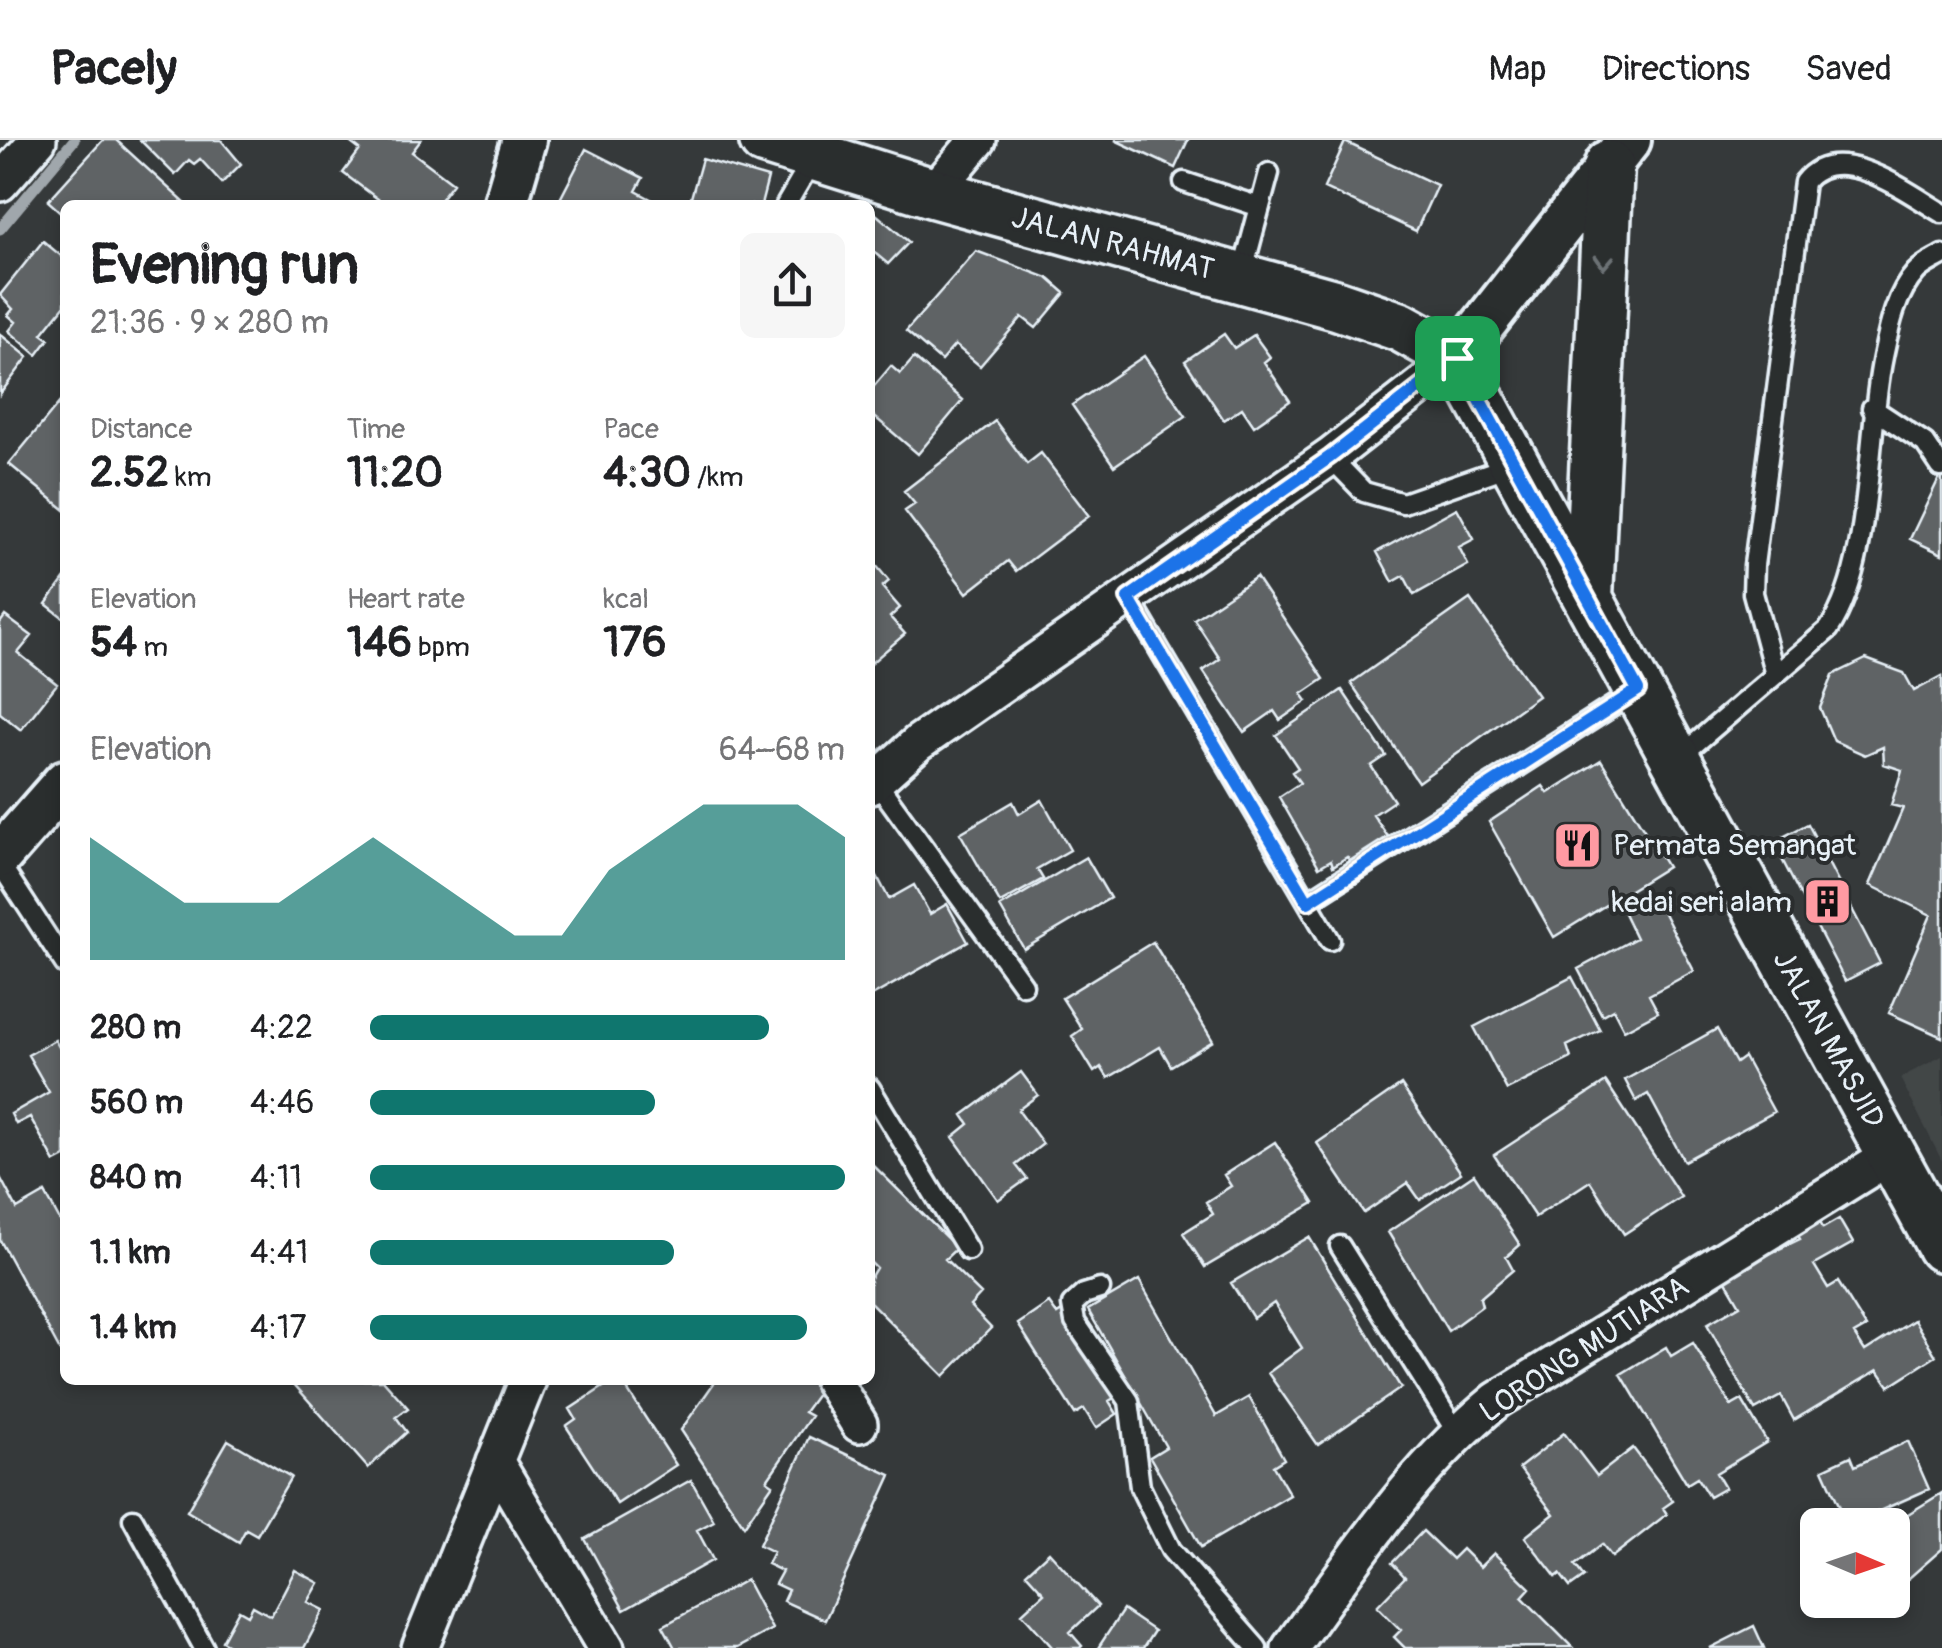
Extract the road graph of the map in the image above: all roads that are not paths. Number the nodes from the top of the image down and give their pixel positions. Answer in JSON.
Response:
{"nodes":[{"id":1,"x":38,"y":140,"type":"edge"},
{"id":2,"x":524,"y":140,"type":"edge"},
{"id":3,"x":764,"y":140,"type":"edge"},
{"id":4,"x":978,"y":140,"type":"edge"},
{"id":5,"x":1619,"y":152,"type":"edge"},
{"id":6,"x":814,"y":157,"type":"junction"},
{"id":7,"x":1269,"y":174,"type":"dead end"},
{"id":8,"x":1184,"y":182,"type":"dead end"},
{"id":9,"x":0,"y":183,"type":"edge"},
{"id":10,"x":933,"y":193,"type":"junction"},
{"id":11,"x":506,"y":200,"type":"edge"},
{"id":12,"x":789,"y":200,"type":"edge"},
{"id":13,"x":1260,"y":207,"type":"junction"},
{"id":14,"x":1942,"y":213,"type":"edge"},
{"id":15,"x":1942,"y":255,"type":"edge"},
{"id":16,"x":1240,"y":278,"type":"junction"},
{"id":17,"x":1457,"y":358,"type":"junction"},
{"id":18,"x":1872,"y":408,"type":"junction"},
{"id":19,"x":1330,"y":457,"type":"junction"},
{"id":20,"x":1516,"y":464,"type":"junction"},
{"id":21,"x":1941,"y":467,"type":"edge"},
{"id":22,"x":1588,"y":597,"type":"junction"},
{"id":23,"x":1128,"y":598,"type":"junction"},
{"id":24,"x":1775,"y":675,"type":"junction"},
{"id":25,"x":1638,"y":690,"type":"junction"},
{"id":26,"x":1676,"y":759,"type":"junction"},
{"id":27,"x":875,"y":780,"type":"edge"},
{"id":28,"x":875,"y":787,"type":"edge"},
{"id":29,"x":60,"y":788,"type":"edge"},
{"id":30,"x":0,"y":856,"type":"edge"},
{"id":31,"x":0,"y":864,"type":"edge"},
{"id":32,"x":1308,"y":902,"type":"junction"},
{"id":33,"x":1330,"y":940,"type":"dead end"},
{"id":34,"x":60,"y":956,"type":"edge"},
{"id":35,"x":1023,"y":985,"type":"dead end"},
{"id":36,"x":875,"y":1096,"type":"edge"},
{"id":37,"x":1892,"y":1155,"type":"junction"},
{"id":38,"x":1340,"y":1246,"type":"dead end"},
{"id":39,"x":1942,"y":1247,"type":"edge"},
{"id":40,"x":968,"y":1250,"type":"dead end"},
{"id":41,"x":1100,"y":1289,"type":"dead end"},
{"id":42,"x":526,"y":1385,"type":"edge"},
{"id":43,"x":835,"y":1385,"type":"edge"},
{"id":44,"x":859,"y":1424,"type":"dead end"},
{"id":45,"x":1457,"y":1433,"type":"junction"},
{"id":46,"x":495,"y":1461,"type":"junction"},
{"id":47,"x":133,"y":1518,"type":"dead end"},
{"id":48,"x":204,"y":1648,"type":"edge"},
{"id":49,"x":420,"y":1648,"type":"edge"},
{"id":50,"x":606,"y":1648,"type":"edge"},
{"id":51,"x":1258,"y":1648,"type":"edge"},
{"id":52,"x":1290,"y":1648,"type":"edge"}],
"edges":[{"from":1,"to":9,"type":"street"},
{"from":2,"to":11,"type":"street"},
{"from":3,"to":6,"type":"main road","name":"JALAN RAHMAT"},
{"from":4,"to":10,"type":"street"},
{"from":5,"to":17,"type":"street"},
{"from":5,"to":22,"type":"main road","one_way":true},
{"from":6,"to":10,"type":"main road","name":"JALAN RAHMAT"},
{"from":6,"to":12,"type":"lane"},
{"from":7,"to":13,"type":"lane"},
{"from":8,"to":13,"type":"lane"},
{"from":10,"to":16,"type":"main road","name":"JALAN RAHMAT"},
{"from":13,"to":16,"type":"lane"},
{"from":14,"to":24,"type":"lane"},
{"from":15,"to":18,"type":"lane"},
{"from":16,"to":17,"type":"main road","name":"JALAN RAHMAT"},
{"from":17,"to":19,"type":"street"},
{"from":17,"to":20,"type":"main road","name":"JALAN MASJID"},
{"from":18,"to":21,"type":"lane"},
{"from":18,"to":24,"type":"lane"},
{"from":19,"to":20,"type":"lane"},
{"from":19,"to":23,"type":"street"},
{"from":20,"to":22,"type":"main road","name":"JALAN MASJID"},
{"from":22,"to":25,"type":"main road","name":"JALAN MASJID"},
{"from":23,"to":27,"type":"street"},
{"from":23,"to":32,"type":"lane"},
{"from":24,"to":26,"type":"lane"},
{"from":25,"to":26,"type":"main road","name":"JALAN MASJID"},
{"from":25,"to":32,"type":"lane"},
{"from":26,"to":37,"type":"main road","name":"JALAN MASJID"},
{"from":28,"to":35,"type":"lane"},
{"from":29,"to":30,"type":"street"},
{"from":31,"to":34,"type":"lane"},
{"from":32,"to":33,"type":"lane"},
{"from":36,"to":40,"type":"lane"},
{"from":37,"to":39,"type":"main road","name":"JALAN MASJID"},
{"from":37,"to":45,"type":"street","name":"LORONG MUTIARA"},
{"from":38,"to":45,"type":"lane"},
{"from":41,"to":51,"type":"lane"},
{"from":42,"to":46,"type":"street"},
{"from":43,"to":44,"type":"street"},
{"from":45,"to":52,"type":"street","name":"LORONG MUTIARA"},
{"from":46,"to":49,"type":"street"},
{"from":46,"to":50,"type":"street"},
{"from":47,"to":48,"type":"lane"}]}
